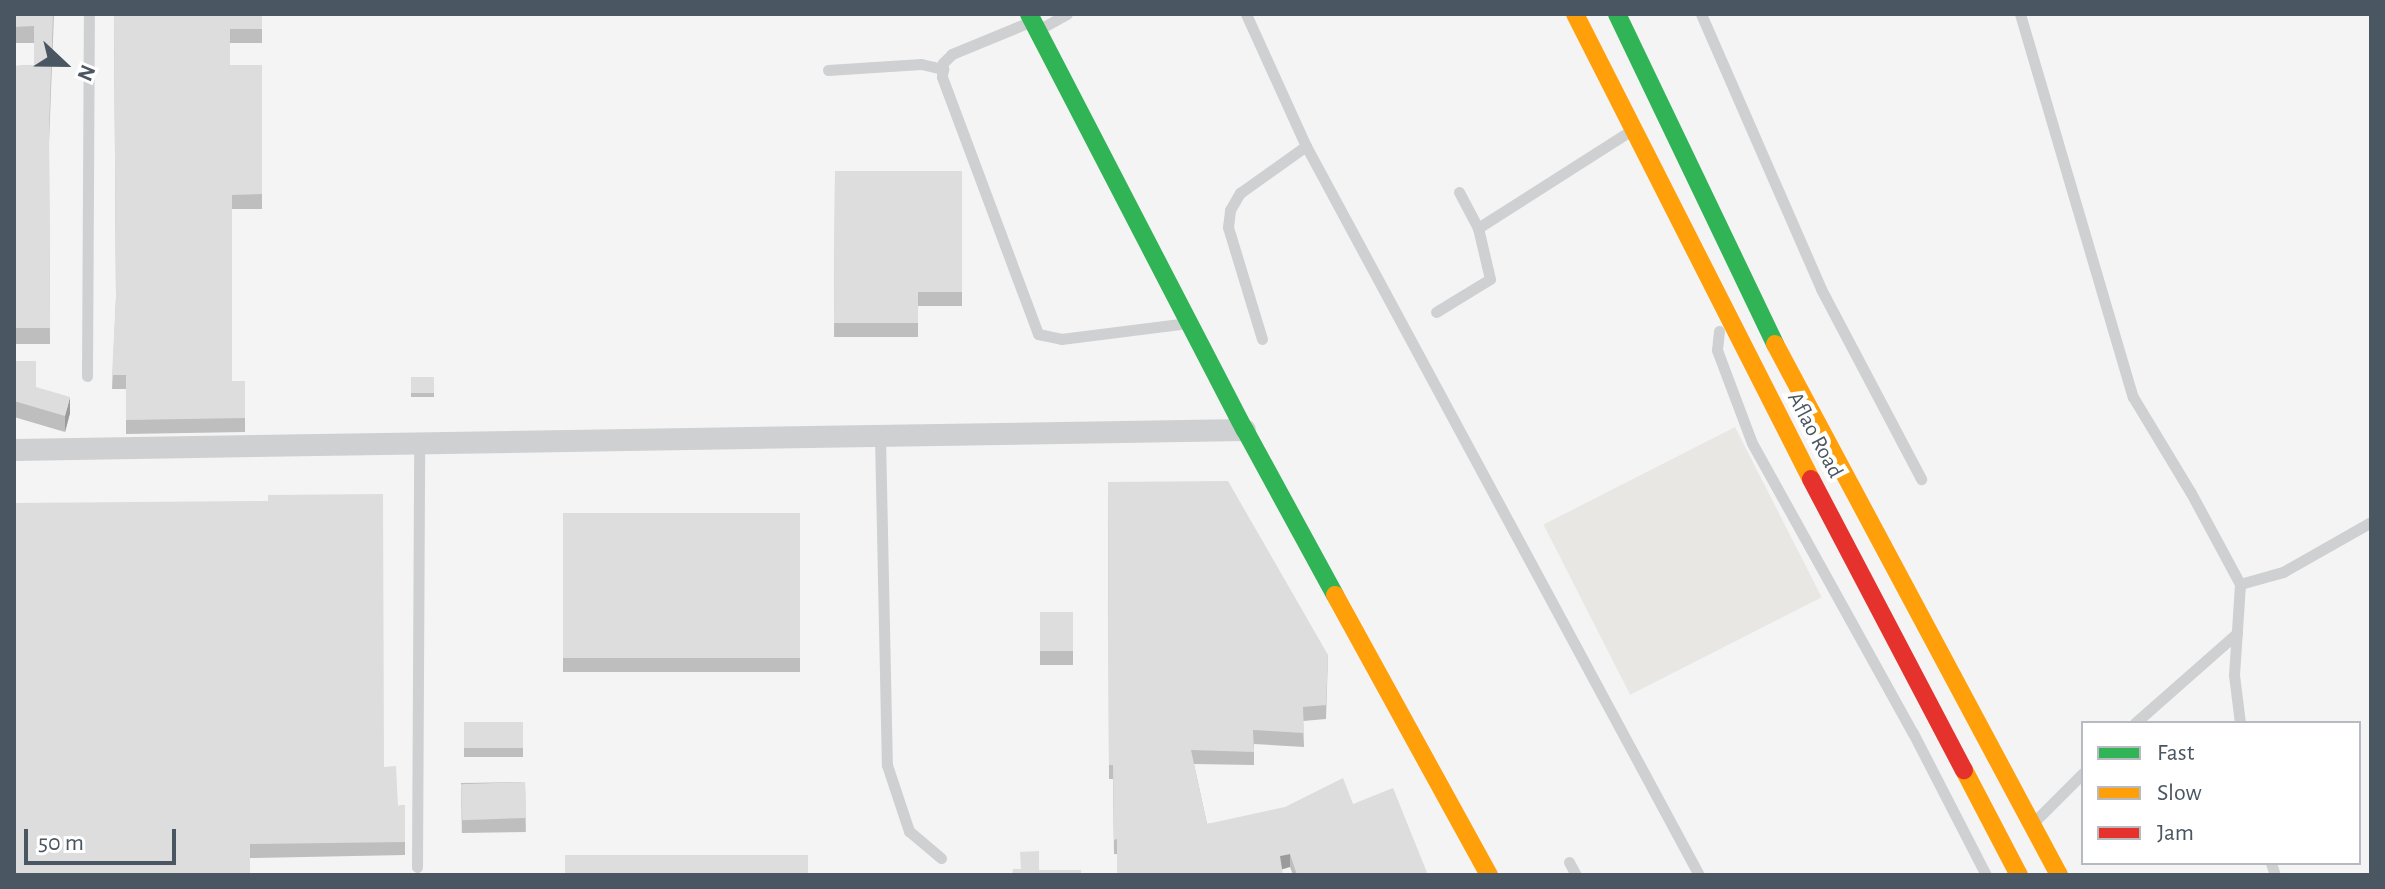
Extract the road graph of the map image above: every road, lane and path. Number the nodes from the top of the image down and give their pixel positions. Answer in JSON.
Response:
{"nodes":[{"id":1,"x":89,"y":14,"type":"edge"},
{"id":2,"x":1067,"y":14,"type":"edge"},
{"id":3,"x":1246,"y":14,"type":"edge"},
{"id":4,"x":1575,"y":14,"type":"edge"},
{"id":5,"x":1617,"y":14,"type":"edge"},
{"id":6,"x":1701,"y":14,"type":"edge"},
{"id":7,"x":2020,"y":14,"type":"edge"},
{"id":8,"x":1033,"y":22,"type":"edge"},
{"id":9,"x":943,"y":69,"type":"junction"},
{"id":10,"x":828,"y":70,"type":"dead end"},
{"id":11,"x":1631,"y":131,"type":"junction"},
{"id":12,"x":1306,"y":146,"type":"junction"},
{"id":13,"x":1459,"y":192,"type":"dead end"},
{"id":14,"x":1478,"y":228,"type":"junction"},
{"id":15,"x":1722,"y":310,"type":"junction"},
{"id":16,"x":1436,"y":312,"type":"dead end"},
{"id":17,"x":1190,"y":322,"type":"junction"},
{"id":18,"x":1262,"y":339,"type":"dead end"},
{"id":19,"x":87,"y":376,"type":"dead end"},
{"id":20,"x":1245,"y":430,"type":"junction"},
{"id":21,"x":880,"y":436,"type":"junction"},
{"id":22,"x":419,"y":443,"type":"junction"},
{"id":23,"x":14,"y":450,"type":"edge"},
{"id":24,"x":1921,"y":479,"type":"dead end"},
{"id":25,"x":2371,"y":522,"type":"edge"},
{"id":26,"x":2240,"y":584,"type":"junction"},
{"id":27,"x":2237,"y":633,"type":"junction"},
{"id":28,"x":2137,"y":721,"type":"edge"},
{"id":29,"x":2240,"y":721,"type":"edge"},
{"id":30,"x":2081,"y":775,"type":"edge"},
{"id":31,"x":2032,"y":824,"type":"junction"},
{"id":32,"x":941,"y":858,"type":"dead end"},
{"id":33,"x":1569,"y":862,"type":"dead end"},
{"id":34,"x":417,"y":867,"type":"dead end"},
{"id":35,"x":1489,"y":875,"type":"edge"},
{"id":36,"x":1576,"y":875,"type":"edge"},
{"id":37,"x":1699,"y":875,"type":"edge"},
{"id":38,"x":1986,"y":875,"type":"edge"},
{"id":39,"x":2019,"y":875,"type":"edge"},
{"id":40,"x":2059,"y":875,"type":"edge"}],
"edges":[{"from":1,"to":19,"type":"lane"},
{"from":2,"to":8,"type":"lane"},
{"from":3,"to":12,"type":"lane"},
{"from":4,"to":11,"type":"main road","name":"Aflao Road"},
{"from":5,"to":31,"type":"main road","name":"Aflao Road"},
{"from":6,"to":24,"type":"lane"},
{"from":7,"to":26,"type":"lane"},
{"from":8,"to":9,"type":"lane"},
{"from":8,"to":17,"type":"main road"},
{"from":9,"to":10,"type":"lane"},
{"from":9,"to":17,"type":"lane"},
{"from":11,"to":14,"type":"lane"},
{"from":11,"to":15,"type":"main road","name":"Aflao Road"},
{"from":12,"to":18,"type":"lane"},
{"from":12,"to":37,"type":"lane"},
{"from":13,"to":14,"type":"lane"},
{"from":14,"to":16,"type":"lane"},
{"from":15,"to":38,"type":"lane"},
{"from":15,"to":39,"type":"main road","name":"Aflao Road"},
{"from":17,"to":20,"type":"main road"},
{"from":20,"to":21,"type":"street"},
{"from":20,"to":35,"type":"main road"},
{"from":21,"to":22,"type":"street"},
{"from":21,"to":32,"type":"lane"},
{"from":22,"to":23,"type":"street"},
{"from":22,"to":34,"type":"lane"},
{"from":25,"to":26,"type":"lane"},
{"from":26,"to":27,"type":"lane"},
{"from":27,"to":28,"type":"lane"},
{"from":27,"to":29,"type":"lane"},
{"from":30,"to":31,"type":"lane"},
{"from":31,"to":40,"type":"main road","name":"Aflao Road"},
{"from":33,"to":36,"type":"lane"}]}
